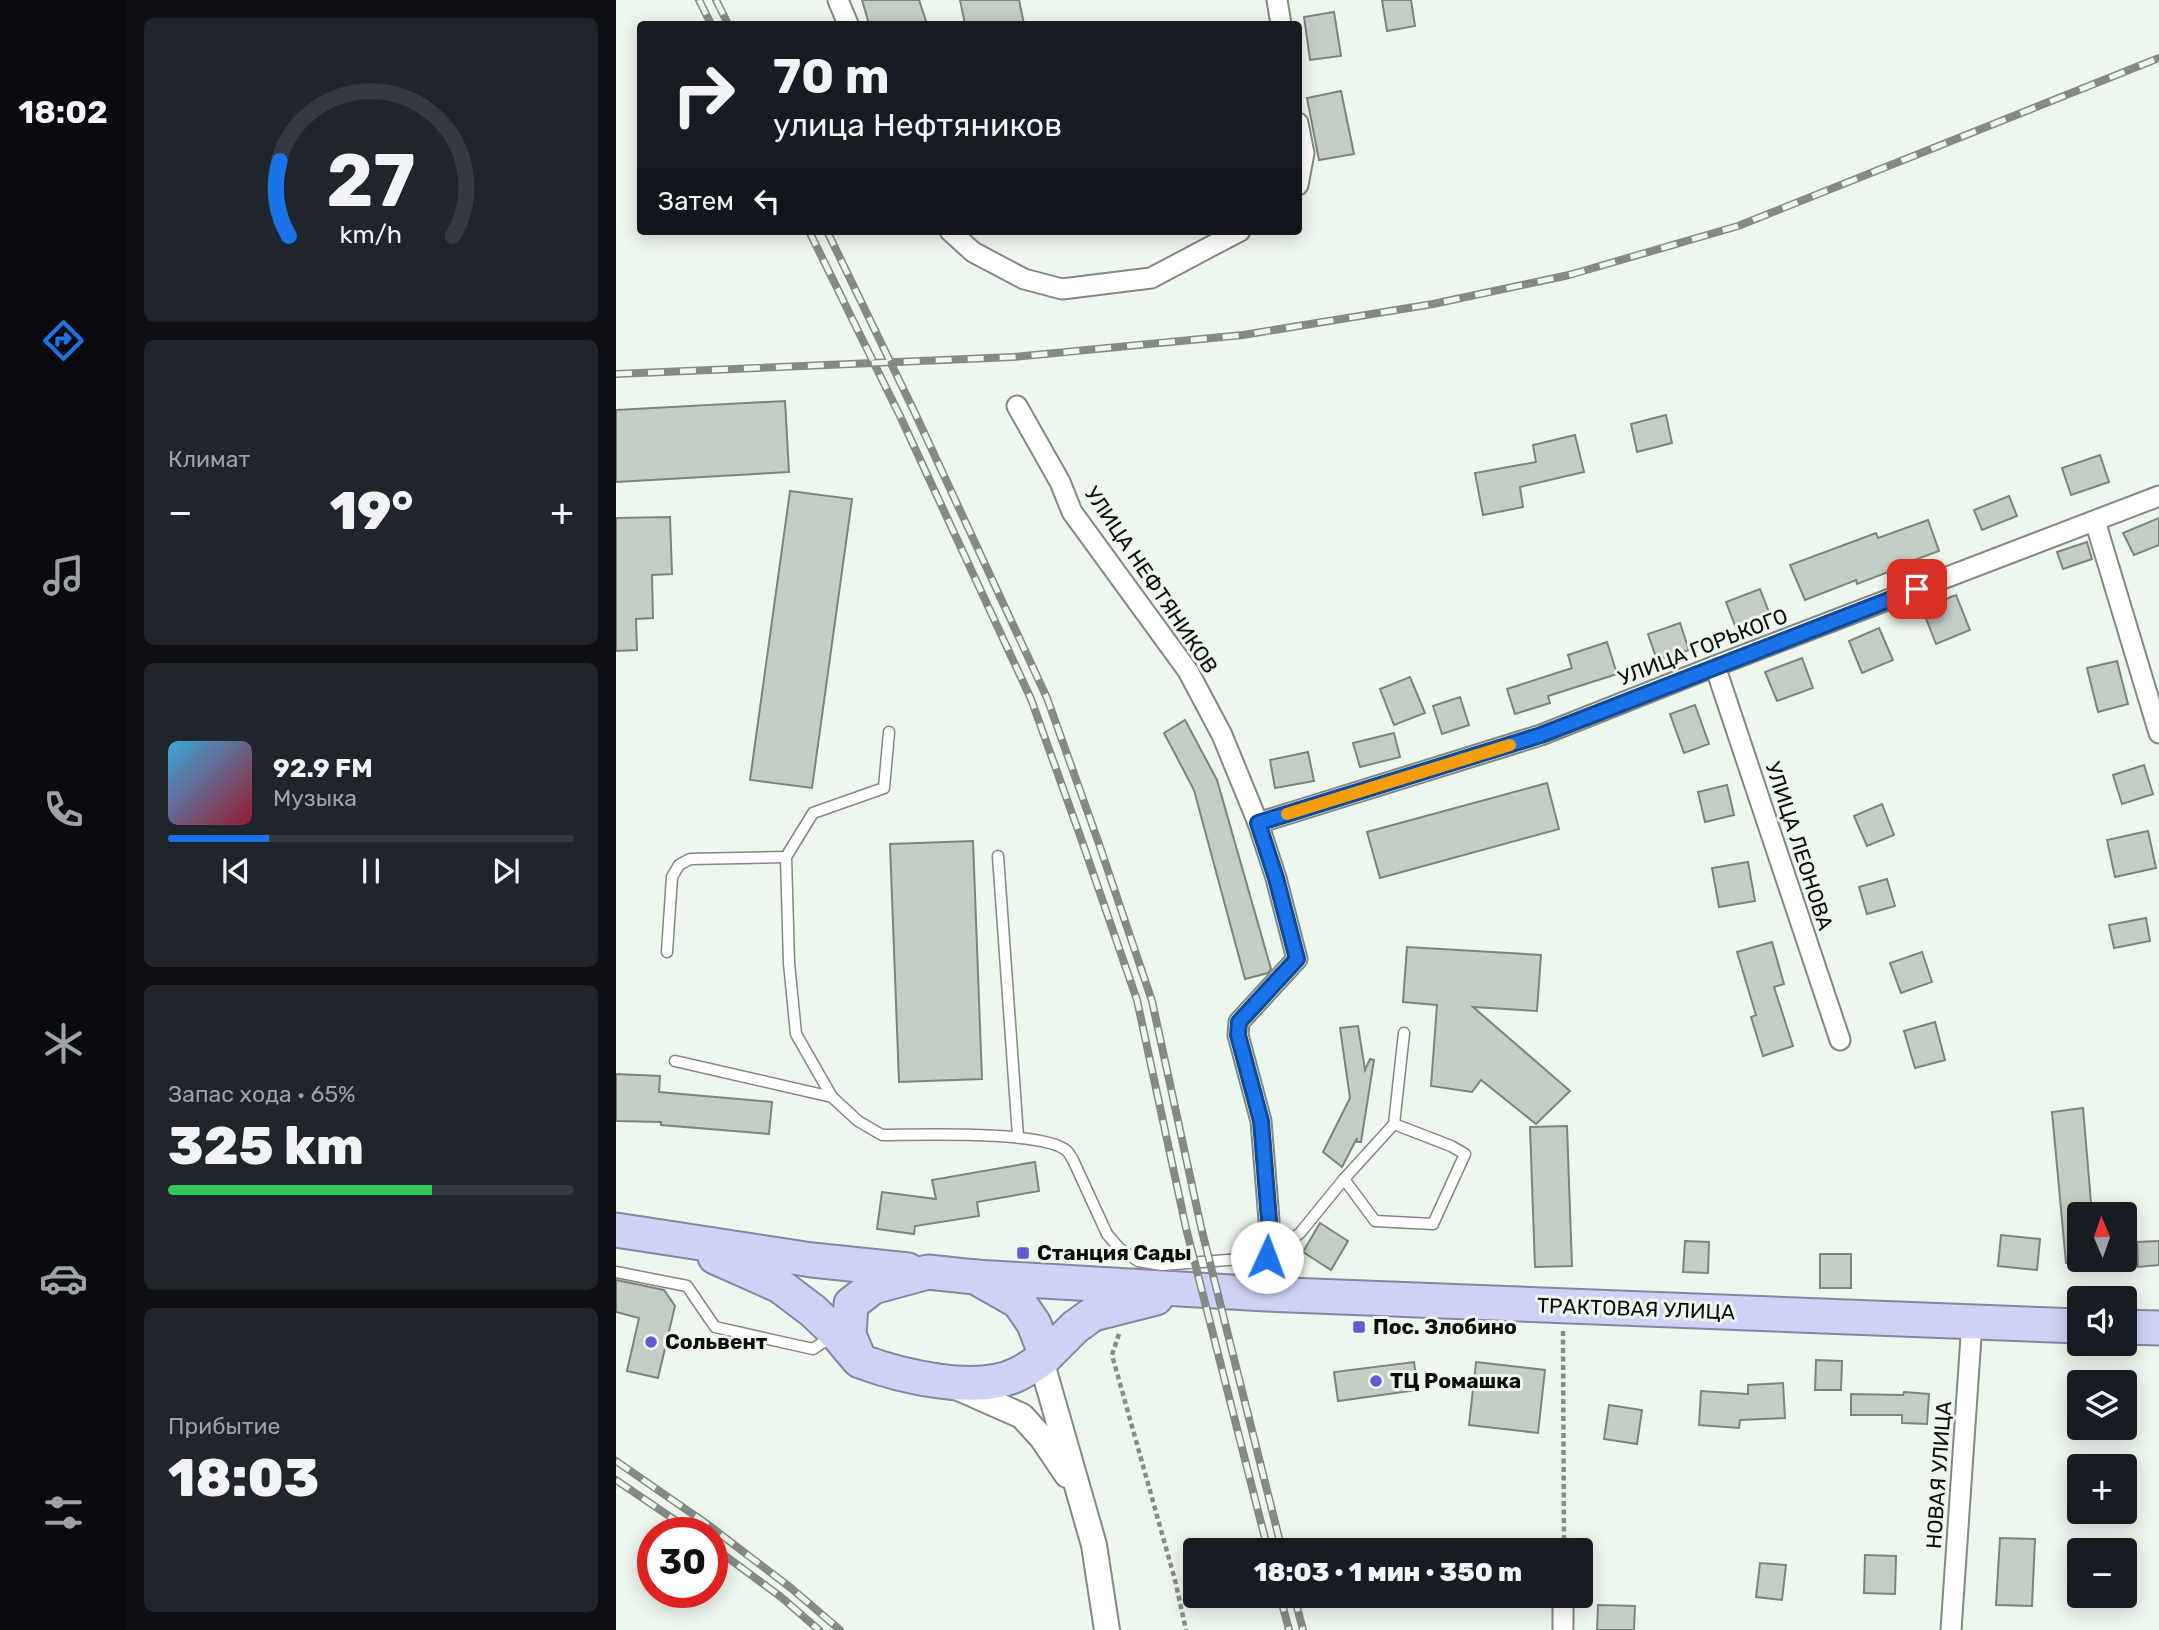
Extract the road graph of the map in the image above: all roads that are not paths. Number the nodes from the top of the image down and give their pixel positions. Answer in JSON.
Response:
{"nodes":[{"id":1,"x":838,"y":0,"type":"edge"},
{"id":2,"x":1277,"y":0,"type":"edge"},
{"id":3,"x":847,"y":21,"type":"edge"},
{"id":4,"x":1280,"y":21,"type":"edge"},
{"id":5,"x":1302,"y":143,"type":"edge"},
{"id":6,"x":1302,"y":164,"type":"edge"},
{"id":7,"x":953,"y":235,"type":"edge"},
{"id":8,"x":1232,"y":235,"type":"edge"},
{"id":9,"x":1017,"y":406,"type":"dead end"},
{"id":10,"x":2159,"y":496,"type":"edge"},
{"id":11,"x":2095,"y":521,"type":"junction"},
{"id":12,"x":1715,"y":666,"type":"junction"},
{"id":13,"x":889,"y":732,"type":"dead end"},
{"id":14,"x":2159,"y":733,"type":"edge"},
{"id":15,"x":1258,"y":823,"type":"junction"},
{"id":16,"x":998,"y":856,"type":"dead end"},
{"id":17,"x":786,"y":857,"type":"junction"},
{"id":18,"x":667,"y":952,"type":"dead end"},
{"id":19,"x":1405,"y":1033,"type":"dead end"},
{"id":20,"x":1840,"y":1040,"type":"dead end"},
{"id":21,"x":675,"y":1061,"type":"dead end"},
{"id":22,"x":832,"y":1097,"type":"junction"},
{"id":23,"x":1394,"y":1124,"type":"junction"},
{"id":24,"x":1018,"y":1136,"type":"junction"},
{"id":25,"x":1344,"y":1179,"type":"junction"},
{"id":26,"x":619,"y":1231,"type":"edge"},
{"id":27,"x":1267,"y":1257,"type":"junction"},
{"id":28,"x":616,"y":1272,"type":"edge"},
{"id":29,"x":928,"y":1272,"type":"junction"},
{"id":30,"x":975,"y":1277,"type":"junction"},
{"id":31,"x":1192,"y":1289,"type":"junction"},
{"id":32,"x":1266,"y":1294,"type":"junction"},
{"id":33,"x":1972,"y":1322,"type":"junction"},
{"id":34,"x":2067,"y":1325,"type":"edge"},
{"id":35,"x":2137,"y":1327,"type":"edge"},
{"id":36,"x":2159,"y":1328,"type":"edge"},
{"id":37,"x":836,"y":1333,"type":"junction"},
{"id":38,"x":1043,"y":1358,"type":"junction"},
{"id":39,"x":860,"y":1361,"type":"junction"},
{"id":40,"x":946,"y":1382,"type":"junction"},
{"id":41,"x":1080,"y":1493,"type":"junction"},
{"id":42,"x":1563,"y":1608,"type":"dead end"},
{"id":43,"x":1107,"y":1630,"type":"edge"},
{"id":44,"x":1563,"y":1630,"type":"edge"},
{"id":45,"x":1951,"y":1630,"type":"edge"}],
"edges":[{"from":1,"to":3,"type":"street"},
{"from":2,"to":4,"type":"street"},
{"from":5,"to":6,"type":"street"},
{"from":7,"to":8,"type":"street"},
{"from":9,"to":15,"type":"street","name":"УЛИЦА НЕФТЯНИКОВ"},
{"from":10,"to":11,"type":"street","name":"УЛИЦА ГОРЬКОГО"},
{"from":11,"to":12,"type":"street","name":"УЛИЦА ГОРЬКОГО"},
{"from":11,"to":14,"type":"street"},
{"from":12,"to":15,"type":"street","name":"УЛИЦА ГОРЬКОГО"},
{"from":12,"to":20,"type":"street","name":"УЛИЦА ЛЕОНОВА"},
{"from":13,"to":17,"type":"lane"},
{"from":15,"to":27,"type":"street","name":"УЛИЦА НЕФТЯНИКОВ"},
{"from":16,"to":24,"type":"lane"},
{"from":17,"to":18,"type":"lane"},
{"from":17,"to":22,"type":"lane"},
{"from":19,"to":23,"type":"lane"},
{"from":21,"to":22,"type":"lane"},
{"from":22,"to":24,"type":"lane"},
{"from":23,"to":25,"type":"lane"},
{"from":23,"to":25,"type":"lane"},
{"from":24,"to":27,"type":"lane"},
{"from":25,"to":27,"type":"lane"},
{"from":26,"to":29,"type":"highway","name":"ТРАКТОВАЯ УЛИЦА"},
{"from":26,"to":37,"type":"highway"},
{"from":27,"to":32,"type":"street","name":"УЛИЦА НЕФТЯНИКОВ"},
{"from":28,"to":37,"type":"lane"},
{"from":29,"to":30,"type":"highway","name":"ТРАКТОВАЯ УЛИЦА"},
{"from":29,"to":39,"type":"highway"},
{"from":30,"to":31,"type":"highway","name":"ТРАКТОВАЯ УЛИЦА"},
{"from":30,"to":38,"type":"highway"},
{"from":31,"to":32,"type":"highway","name":"ТРАКТОВАЯ УЛИЦА"},
{"from":31,"to":38,"type":"highway"},
{"from":32,"to":33,"type":"highway","name":"ТРАКТОВАЯ УЛИЦА"},
{"from":33,"to":34,"type":"highway","name":"ТРАКТОВАЯ УЛИЦА"},
{"from":33,"to":45,"type":"street","name":"НОВАЯ УЛИЦА"},
{"from":35,"to":36,"type":"highway"},
{"from":37,"to":39,"type":"highway"},
{"from":38,"to":40,"type":"highway"},
{"from":38,"to":41,"type":"street"},
{"from":39,"to":40,"type":"highway"},
{"from":40,"to":41,"type":"street"},
{"from":41,"to":43,"type":"street"},
{"from":42,"to":44,"type":"street"}]}
